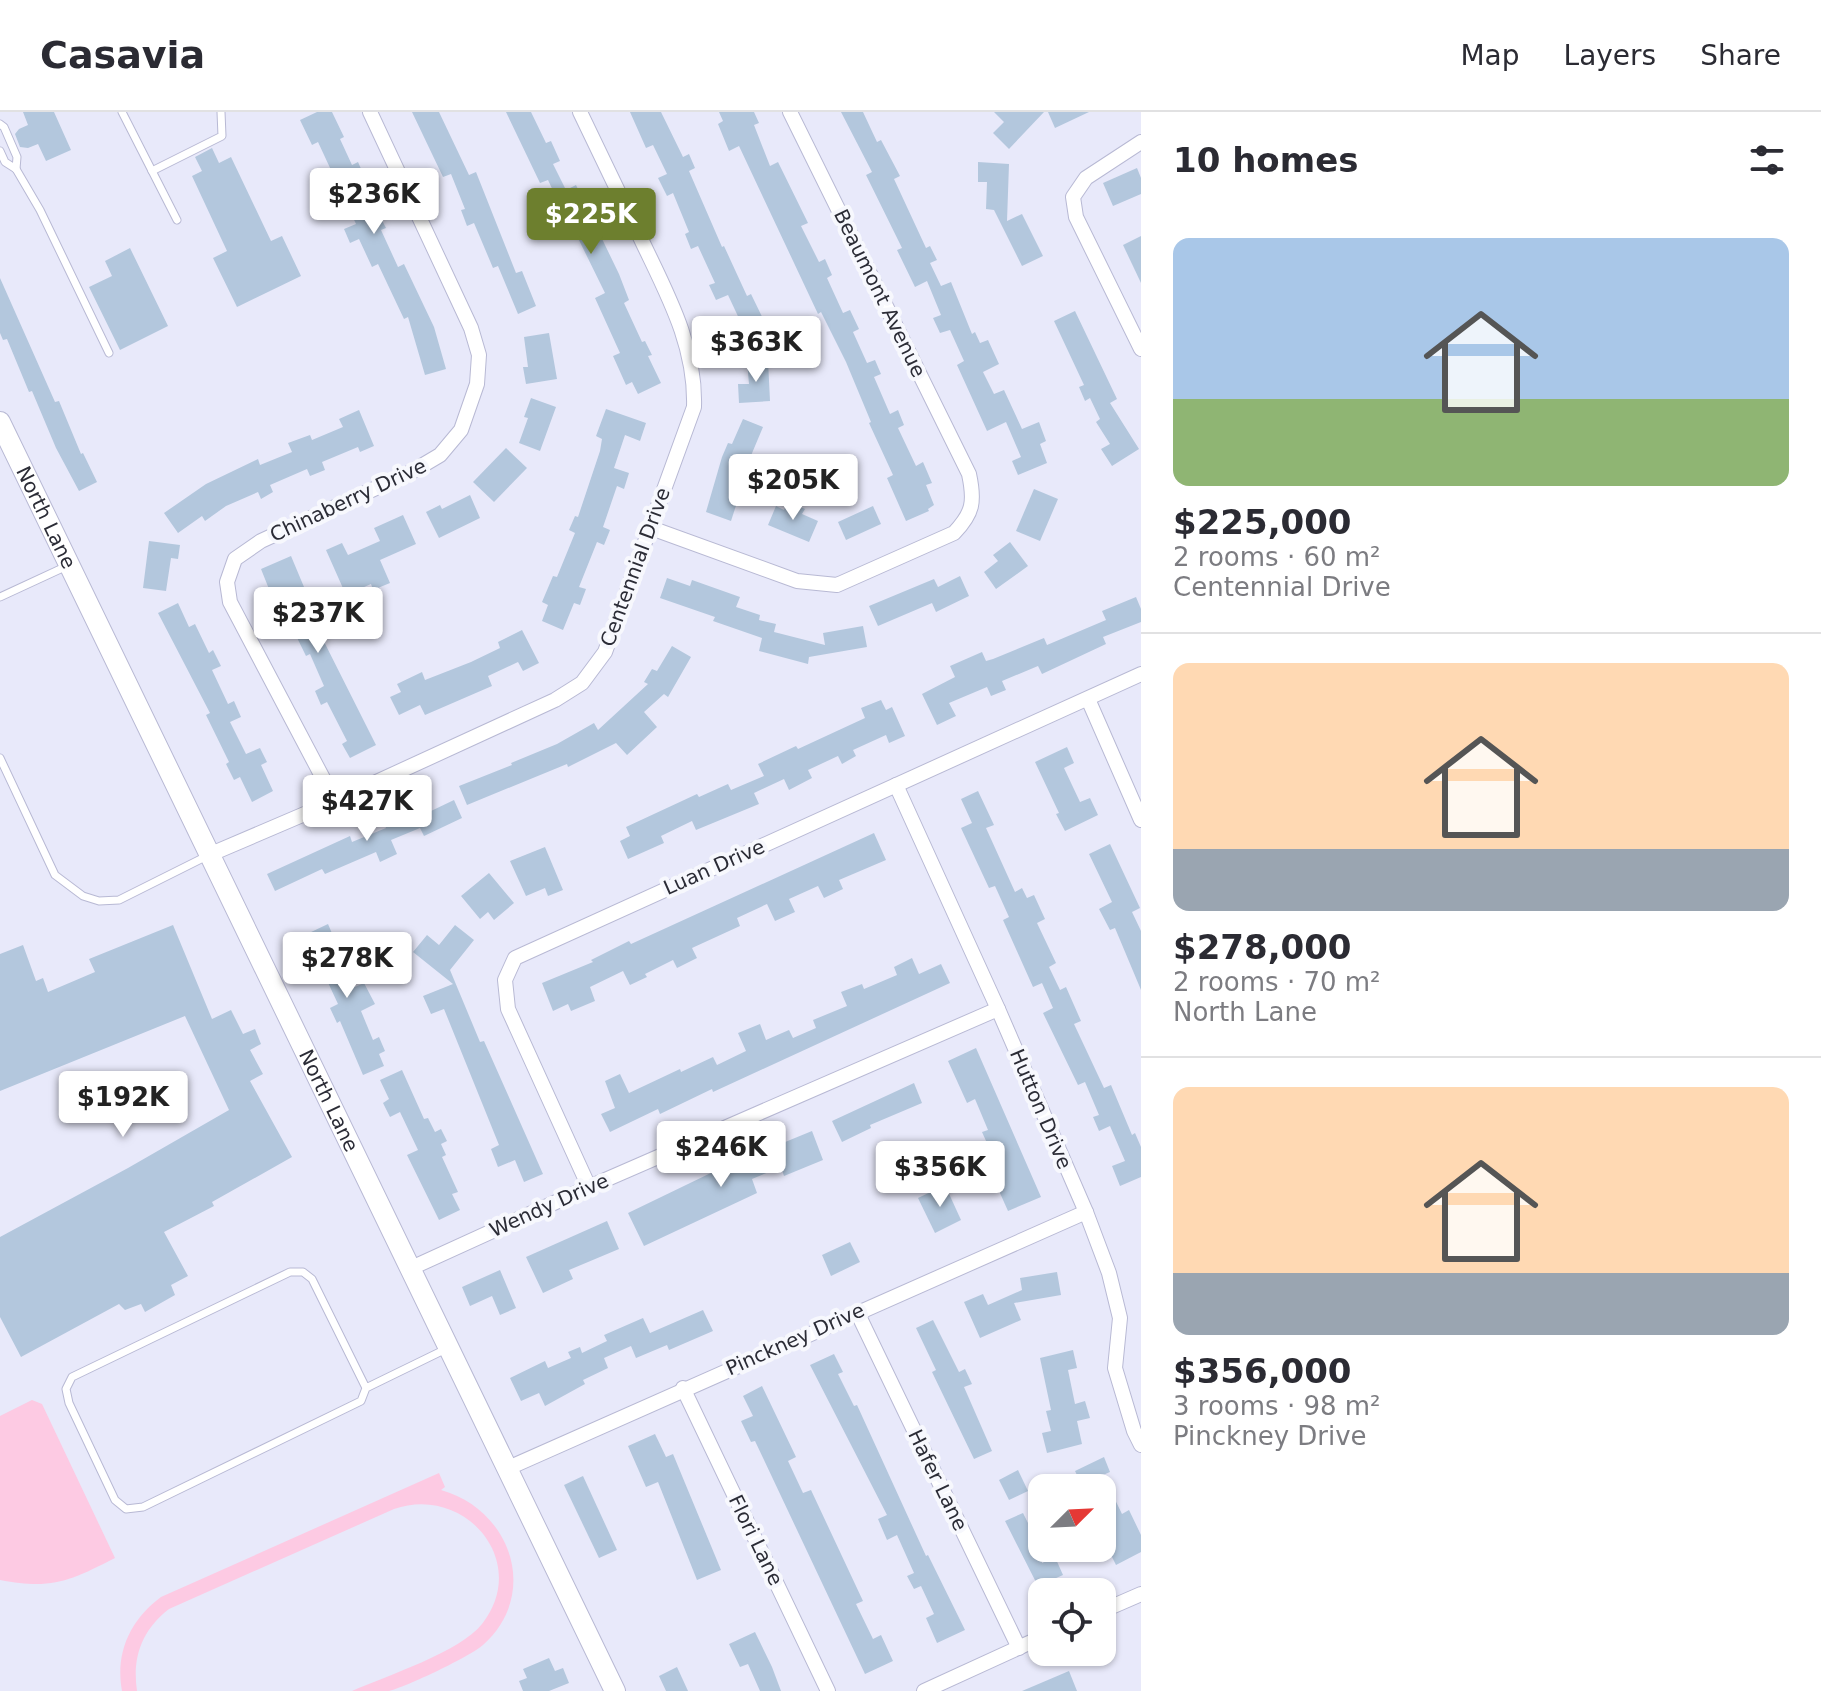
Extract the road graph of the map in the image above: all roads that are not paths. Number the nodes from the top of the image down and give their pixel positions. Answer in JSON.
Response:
{"nodes":[{"id":1,"x":122,"y":112,"type":"edge"},
{"id":2,"x":221,"y":112,"type":"edge"},
{"id":3,"x":370,"y":112,"type":"edge"},
{"id":4,"x":580,"y":112,"type":"edge"},
{"id":5,"x":790,"y":112,"type":"edge"},
{"id":6,"x":0,"y":124,"type":"edge"},
{"id":7,"x":1141,"y":142,"type":"edge"},
{"id":8,"x":0,"y":151,"type":"edge"},
{"id":9,"x":16,"y":169,"type":"junction"},
{"id":10,"x":152,"y":171,"type":"junction"},
{"id":11,"x":177,"y":220,"type":"dead end"},
{"id":12,"x":1141,"y":349,"type":"edge"},
{"id":13,"x":109,"y":353,"type":"dead end"},
{"id":14,"x":0,"y":422,"type":"edge"},
{"id":15,"x":651,"y":528,"type":"junction"},
{"id":16,"x":70,"y":564,"type":"junction"},
{"id":17,"x":0,"y":597,"type":"edge"},
{"id":18,"x":1141,"y":674,"type":"edge"},
{"id":19,"x":1088,"y":699,"type":"junction"},
{"id":20,"x":0,"y":758,"type":"edge"},
{"id":21,"x":896,"y":785,"type":"junction"},
{"id":22,"x":335,"y":801,"type":"junction"},
{"id":23,"x":1141,"y":820,"type":"edge"},
{"id":24,"x":211,"y":854,"type":"junction"},
{"id":25,"x":998,"y":1009,"type":"junction"},
{"id":26,"x":589,"y":1187,"type":"junction"},
{"id":27,"x":1086,"y":1212,"type":"junction"},
{"id":28,"x":409,"y":1269,"type":"junction"},
{"id":29,"x":857,"y":1312,"type":"junction"},
{"id":30,"x":448,"y":1348,"type":"junction"},
{"id":31,"x":366,"y":1388,"type":"junction"},
{"id":32,"x":683,"y":1388,"type":"junction"},
{"id":33,"x":1141,"y":1445,"type":"edge"},
{"id":34,"x":506,"y":1469,"type":"junction"},
{"id":35,"x":1141,"y":1594,"type":"edge"},
{"id":36,"x":1116,"y":1605,"type":"edge"},
{"id":37,"x":1028,"y":1644,"type":"edge"},
{"id":38,"x":1019,"y":1648,"type":"junction"},
{"id":39,"x":615,"y":1691,"type":"edge"},
{"id":40,"x":828,"y":1691,"type":"edge"},
{"id":41,"x":924,"y":1691,"type":"edge"}],
"edges":[{"from":1,"to":10,"type":"lane"},
{"from":2,"to":10,"type":"lane"},
{"from":3,"to":22,"type":"street","name":"Chinaberry Drive"},
{"from":4,"to":15,"type":"street","name":"Centennial Drive"},
{"from":5,"to":15,"type":"street","name":"Beaumont Avenue"},
{"from":6,"to":9,"type":"lane"},
{"from":7,"to":12,"type":"street"},
{"from":8,"to":9,"type":"lane"},
{"from":9,"to":13,"type":"lane"},
{"from":10,"to":11,"type":"lane"},
{"from":14,"to":16,"type":"street","name":"North Lane"},
{"from":15,"to":22,"type":"street","name":"Centennial Drive"},
{"from":16,"to":17,"type":"lane"},
{"from":16,"to":24,"type":"street","name":"North Lane"},
{"from":18,"to":19,"type":"street","name":"Luan Drive"},
{"from":19,"to":21,"type":"street","name":"Luan Drive"},
{"from":19,"to":23,"type":"street"},
{"from":20,"to":24,"type":"lane"},
{"from":21,"to":25,"type":"street","name":"Hutton Drive"},
{"from":21,"to":26,"type":"street","name":"Luan Drive"},
{"from":22,"to":24,"type":"street","name":"Centennial Drive"},
{"from":24,"to":28,"type":"street","name":"North Lane"},
{"from":25,"to":26,"type":"street","name":"Wendy Drive"},
{"from":25,"to":27,"type":"street","name":"Hutton Drive"},
{"from":26,"to":28,"type":"street","name":"Wendy Drive"},
{"from":27,"to":29,"type":"street","name":"Pinckney Drive"},
{"from":27,"to":33,"type":"street","name":"Hutton Drive"},
{"from":28,"to":30,"type":"street","name":"North Lane"},
{"from":29,"to":32,"type":"street","name":"Pinckney Drive"},
{"from":29,"to":38,"type":"street","name":"Hafer Lane"},
{"from":30,"to":31,"type":"lane"},
{"from":30,"to":34,"type":"street","name":"North Lane"},
{"from":31,"to":31,"type":"lane"},
{"from":32,"to":34,"type":"street","name":"Pinckney Drive"},
{"from":32,"to":40,"type":"street","name":"Flori Lane"},
{"from":34,"to":39,"type":"street","name":"North Lane"},
{"from":35,"to":36,"type":"street"},
{"from":37,"to":38,"type":"street"},
{"from":38,"to":41,"type":"street"}]}
